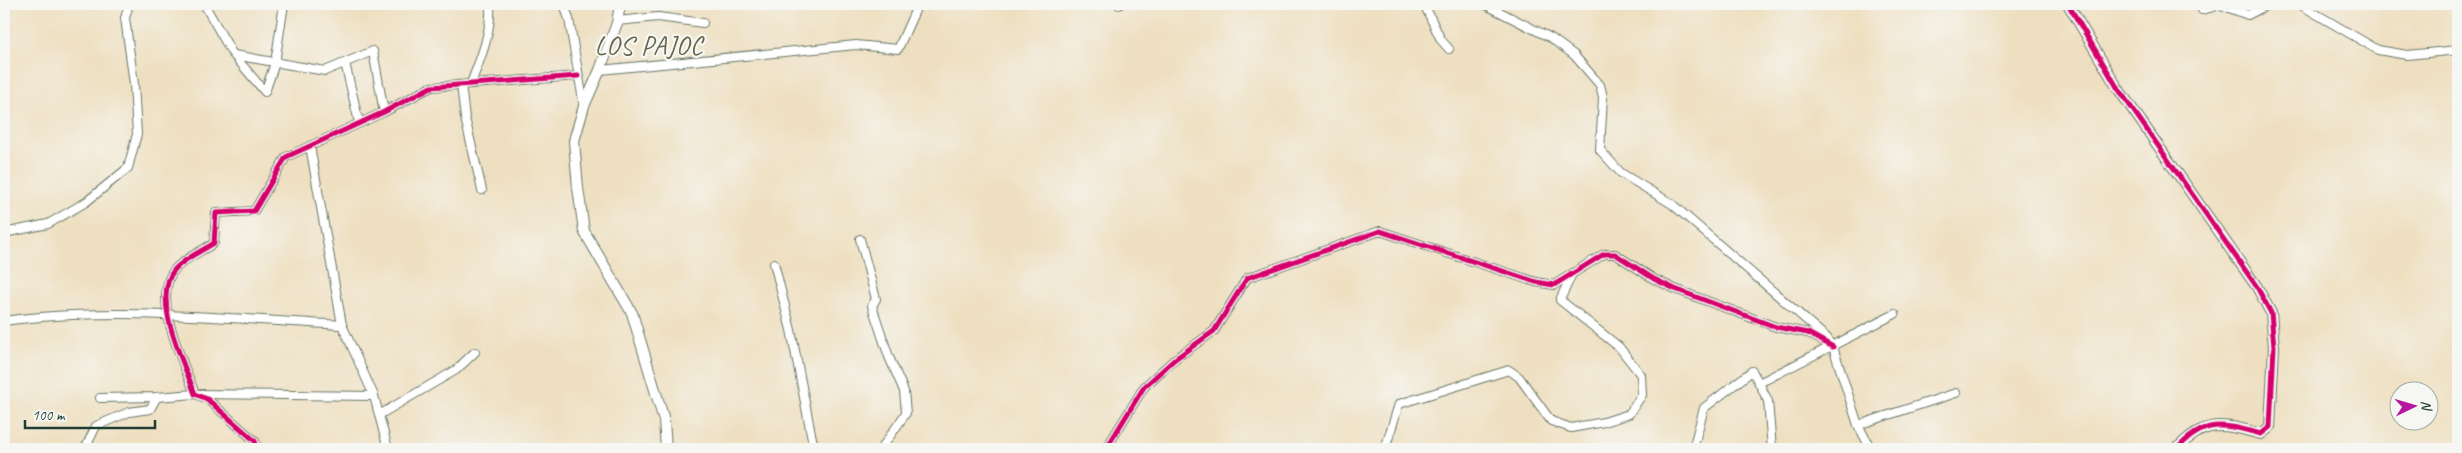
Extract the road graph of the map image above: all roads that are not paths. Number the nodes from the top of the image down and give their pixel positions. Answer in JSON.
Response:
{"nodes":[{"id":1,"x":129,"y":4,"type":"edge"},
{"id":2,"x":204,"y":4,"type":"edge"},
{"id":3,"x":284,"y":4,"type":"edge"},
{"id":4,"x":490,"y":4,"type":"edge"},
{"id":5,"x":564,"y":4,"type":"edge"},
{"id":6,"x":620,"y":4,"type":"edge"},
{"id":7,"x":918,"y":4,"type":"edge"},
{"id":8,"x":1424,"y":4,"type":"edge"},
{"id":9,"x":1484,"y":4,"type":"edge"},
{"id":10,"x":2068,"y":4,"type":"edge"},
{"id":11,"x":2269,"y":4,"type":"edge"},
{"id":12,"x":2299,"y":4,"type":"edge"},
{"id":13,"x":2202,"y":10,"type":"dead end"},
{"id":14,"x":618,"y":21,"type":"junction"},
{"id":15,"x":704,"y":23,"type":"dead end"},
{"id":16,"x":1449,"y":49,"type":"dead end"},
{"id":17,"x":2458,"y":50,"type":"edge"},
{"id":18,"x":234,"y":55,"type":"junction"},
{"id":19,"x":275,"y":63,"type":"junction"},
{"id":20,"x":345,"y":63,"type":"junction"},
{"id":21,"x":600,"y":70,"type":"junction"},
{"id":22,"x":578,"y":76,"type":"junction"},
{"id":23,"x":471,"y":83,"type":"junction"},
{"id":24,"x":461,"y":85,"type":"junction"},
{"id":25,"x":584,"y":106,"type":"junction"},
{"id":26,"x":384,"y":112,"type":"junction"},
{"id":27,"x":359,"y":122,"type":"junction"},
{"id":28,"x":310,"y":146,"type":"junction"},
{"id":29,"x":482,"y":190,"type":"dead end"},
{"id":30,"x":4,"y":233,"type":"edge"},
{"id":31,"x":860,"y":239,"type":"dead end"},
{"id":32,"x":774,"y":263,"type":"dead end"},
{"id":33,"x":1572,"y":274,"type":"junction"},
{"id":34,"x":1895,"y":314,"type":"dead end"},
{"id":35,"x":167,"y":315,"type":"junction"},
{"id":36,"x":4,"y":321,"type":"edge"},
{"id":37,"x":342,"y":325,"type":"junction"},
{"id":38,"x":1833,"y":347,"type":"junction"},
{"id":39,"x":475,"y":352,"type":"dead end"},
{"id":40,"x":1759,"y":383,"type":"junction"},
{"id":41,"x":1956,"y":393,"type":"dead end"},
{"id":42,"x":195,"y":394,"type":"junction"},
{"id":43,"x":374,"y":396,"type":"junction"},
{"id":44,"x":157,"y":397,"type":"junction"},
{"id":45,"x":100,"y":398,"type":"dead end"},
{"id":46,"x":379,"y":415,"type":"junction"},
{"id":47,"x":1858,"y":425,"type":"junction"},
{"id":48,"x":85,"y":449,"type":"edge"},
{"id":49,"x":257,"y":449,"type":"edge"},
{"id":50,"x":388,"y":449,"type":"edge"},
{"id":51,"x":666,"y":449,"type":"edge"},
{"id":52,"x":814,"y":449,"type":"edge"},
{"id":53,"x":881,"y":449,"type":"edge"},
{"id":54,"x":1106,"y":449,"type":"edge"},
{"id":55,"x":1384,"y":449,"type":"edge"},
{"id":56,"x":1693,"y":449,"type":"edge"},
{"id":57,"x":1772,"y":449,"type":"edge"},
{"id":58,"x":1871,"y":449,"type":"edge"},
{"id":59,"x":2177,"y":449,"type":"edge"}],
"edges":[{"from":1,"to":30,"type":"street"},
{"from":2,"to":18,"type":"street"},
{"from":3,"to":19,"type":"street"},
{"from":4,"to":23,"type":"street"},
{"from":5,"to":22,"type":"street"},
{"from":6,"to":14,"type":"street"},
{"from":7,"to":21,"type":"street"},
{"from":8,"to":16,"type":"street"},
{"from":9,"to":38,"type":"street"},
{"from":10,"to":59,"type":"street"},
{"from":11,"to":13,"type":"street"},
{"from":12,"to":17,"type":"street"},
{"from":14,"to":15,"type":"street"},
{"from":14,"to":21,"type":"street"},
{"from":18,"to":19,"type":"street"},
{"from":18,"to":19,"type":"street"},
{"from":19,"to":20,"type":"street"},
{"from":20,"to":26,"type":"street"},
{"from":20,"to":27,"type":"street"},
{"from":21,"to":25,"type":"street"},
{"from":22,"to":23,"type":"street"},
{"from":22,"to":25,"type":"street"},
{"from":23,"to":24,"type":"street"},
{"from":24,"to":26,"type":"street"},
{"from":24,"to":29,"type":"street"},
{"from":25,"to":51,"type":"street"},
{"from":26,"to":27,"type":"street"},
{"from":27,"to":28,"type":"street"},
{"from":28,"to":35,"type":"street"},
{"from":28,"to":37,"type":"street"},
{"from":31,"to":53,"type":"street"},
{"from":32,"to":52,"type":"street"},
{"from":33,"to":38,"type":"street"},
{"from":33,"to":54,"type":"street"},
{"from":33,"to":55,"type":"street"},
{"from":34,"to":38,"type":"street"},
{"from":35,"to":36,"type":"street"},
{"from":35,"to":37,"type":"street"},
{"from":35,"to":42,"type":"street"},
{"from":37,"to":43,"type":"street"},
{"from":38,"to":40,"type":"street"},
{"from":38,"to":47,"type":"street"},
{"from":39,"to":46,"type":"street"},
{"from":40,"to":56,"type":"street"},
{"from":40,"to":57,"type":"street"},
{"from":41,"to":47,"type":"street"},
{"from":42,"to":43,"type":"street"},
{"from":42,"to":44,"type":"street"},
{"from":42,"to":49,"type":"street"},
{"from":43,"to":46,"type":"street"},
{"from":44,"to":45,"type":"street"},
{"from":44,"to":48,"type":"street"},
{"from":46,"to":50,"type":"street"},
{"from":47,"to":58,"type":"street"}]}
